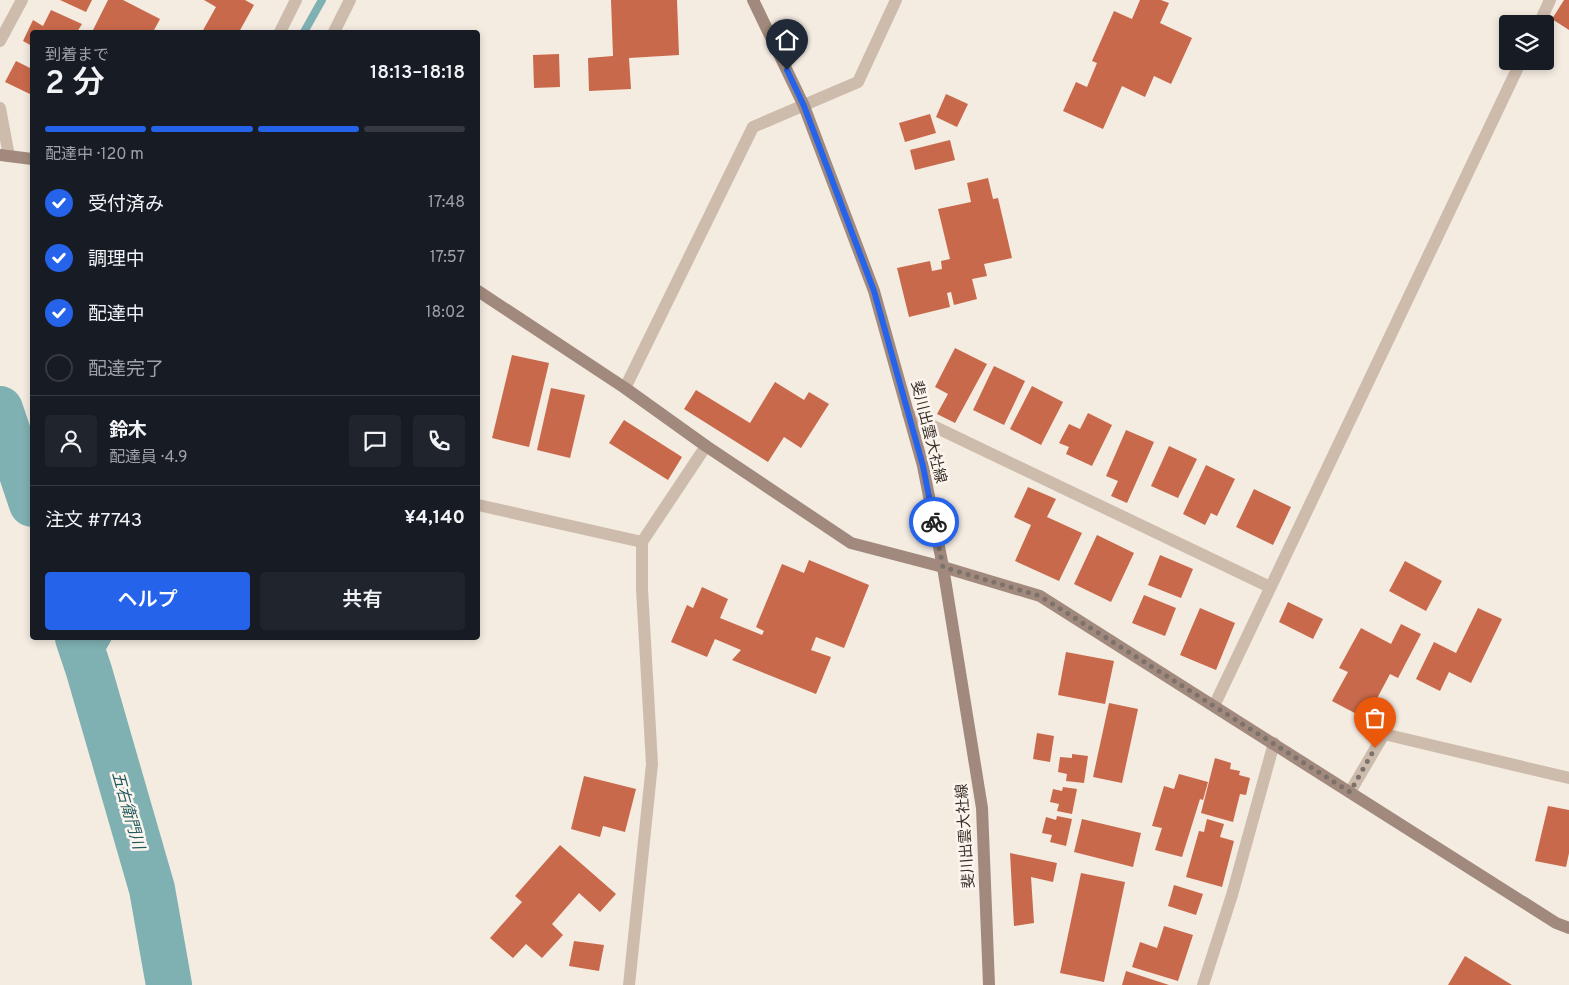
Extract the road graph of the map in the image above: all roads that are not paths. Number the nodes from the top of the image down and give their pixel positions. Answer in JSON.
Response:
{"nodes":[{"id":1,"x":22,"y":0,"type":"edge"},
{"id":2,"x":296,"y":0,"type":"edge"},
{"id":3,"x":350,"y":0,"type":"edge"},
{"id":4,"x":753,"y":0,"type":"edge"},
{"id":5,"x":896,"y":0,"type":"edge"},
{"id":6,"x":1550,"y":0,"type":"edge"},
{"id":7,"x":1543,"y":15,"type":"edge"},
{"id":8,"x":281,"y":30,"type":"edge"},
{"id":9,"x":335,"y":30,"type":"edge"},
{"id":10,"x":0,"y":41,"type":"edge"},
{"id":11,"x":1517,"y":70,"type":"edge"},
{"id":12,"x":804,"y":106,"type":"junction"},
{"id":13,"x":0,"y":108,"type":"edge"},
{"id":14,"x":4,"y":156,"type":"edge"},
{"id":15,"x":30,"y":159,"type":"edge"},
{"id":16,"x":480,"y":292,"type":"edge"},
{"id":17,"x":625,"y":388,"type":"junction"},
{"id":18,"x":908,"y":414,"type":"junction"},
{"id":19,"x":706,"y":446,"type":"junction"},
{"id":20,"x":480,"y":505,"type":"edge"},
{"id":21,"x":642,"y":542,"type":"junction"},
{"id":22,"x":943,"y":567,"type":"junction"},
{"id":23,"x":1270,"y":587,"type":"junction"},
{"id":24,"x":1214,"y":706,"type":"junction"},
{"id":25,"x":1274,"y":743,"type":"junction"},
{"id":26,"x":1569,"y":778,"type":"edge"},
{"id":27,"x":1350,"y":792,"type":"junction"},
{"id":28,"x":1569,"y":928,"type":"edge"},
{"id":29,"x":629,"y":985,"type":"edge"},
{"id":30,"x":989,"y":985,"type":"edge"},
{"id":31,"x":1202,"y":985,"type":"edge"}],
"edges":[{"from":1,"to":10,"type":"street"},
{"from":2,"to":8,"type":"street"},
{"from":3,"to":9,"type":"street"},
{"from":4,"to":12,"type":"street","name":"斐川出雲大社線"},
{"from":5,"to":12,"type":"street"},
{"from":6,"to":7,"type":"street"},
{"from":11,"to":23,"type":"street"},
{"from":12,"to":17,"type":"street"},
{"from":12,"to":18,"type":"street","name":"斐川出雲大社線"},
{"from":13,"to":14,"type":"street"},
{"from":14,"to":15,"type":"street"},
{"from":16,"to":17,"type":"street"},
{"from":17,"to":19,"type":"street"},
{"from":18,"to":22,"type":"street","name":"斐川出雲大社線"},
{"from":18,"to":23,"type":"street"},
{"from":19,"to":21,"type":"street"},
{"from":19,"to":22,"type":"street"},
{"from":20,"to":21,"type":"street"},
{"from":21,"to":29,"type":"street"},
{"from":22,"to":24,"type":"street"},
{"from":22,"to":30,"type":"street","name":"斐川出雲大社線"},
{"from":23,"to":24,"type":"street"},
{"from":24,"to":25,"type":"street"},
{"from":25,"to":27,"type":"street"},
{"from":25,"to":31,"type":"street"},
{"from":26,"to":27,"type":"street"},
{"from":27,"to":28,"type":"street"}]}
